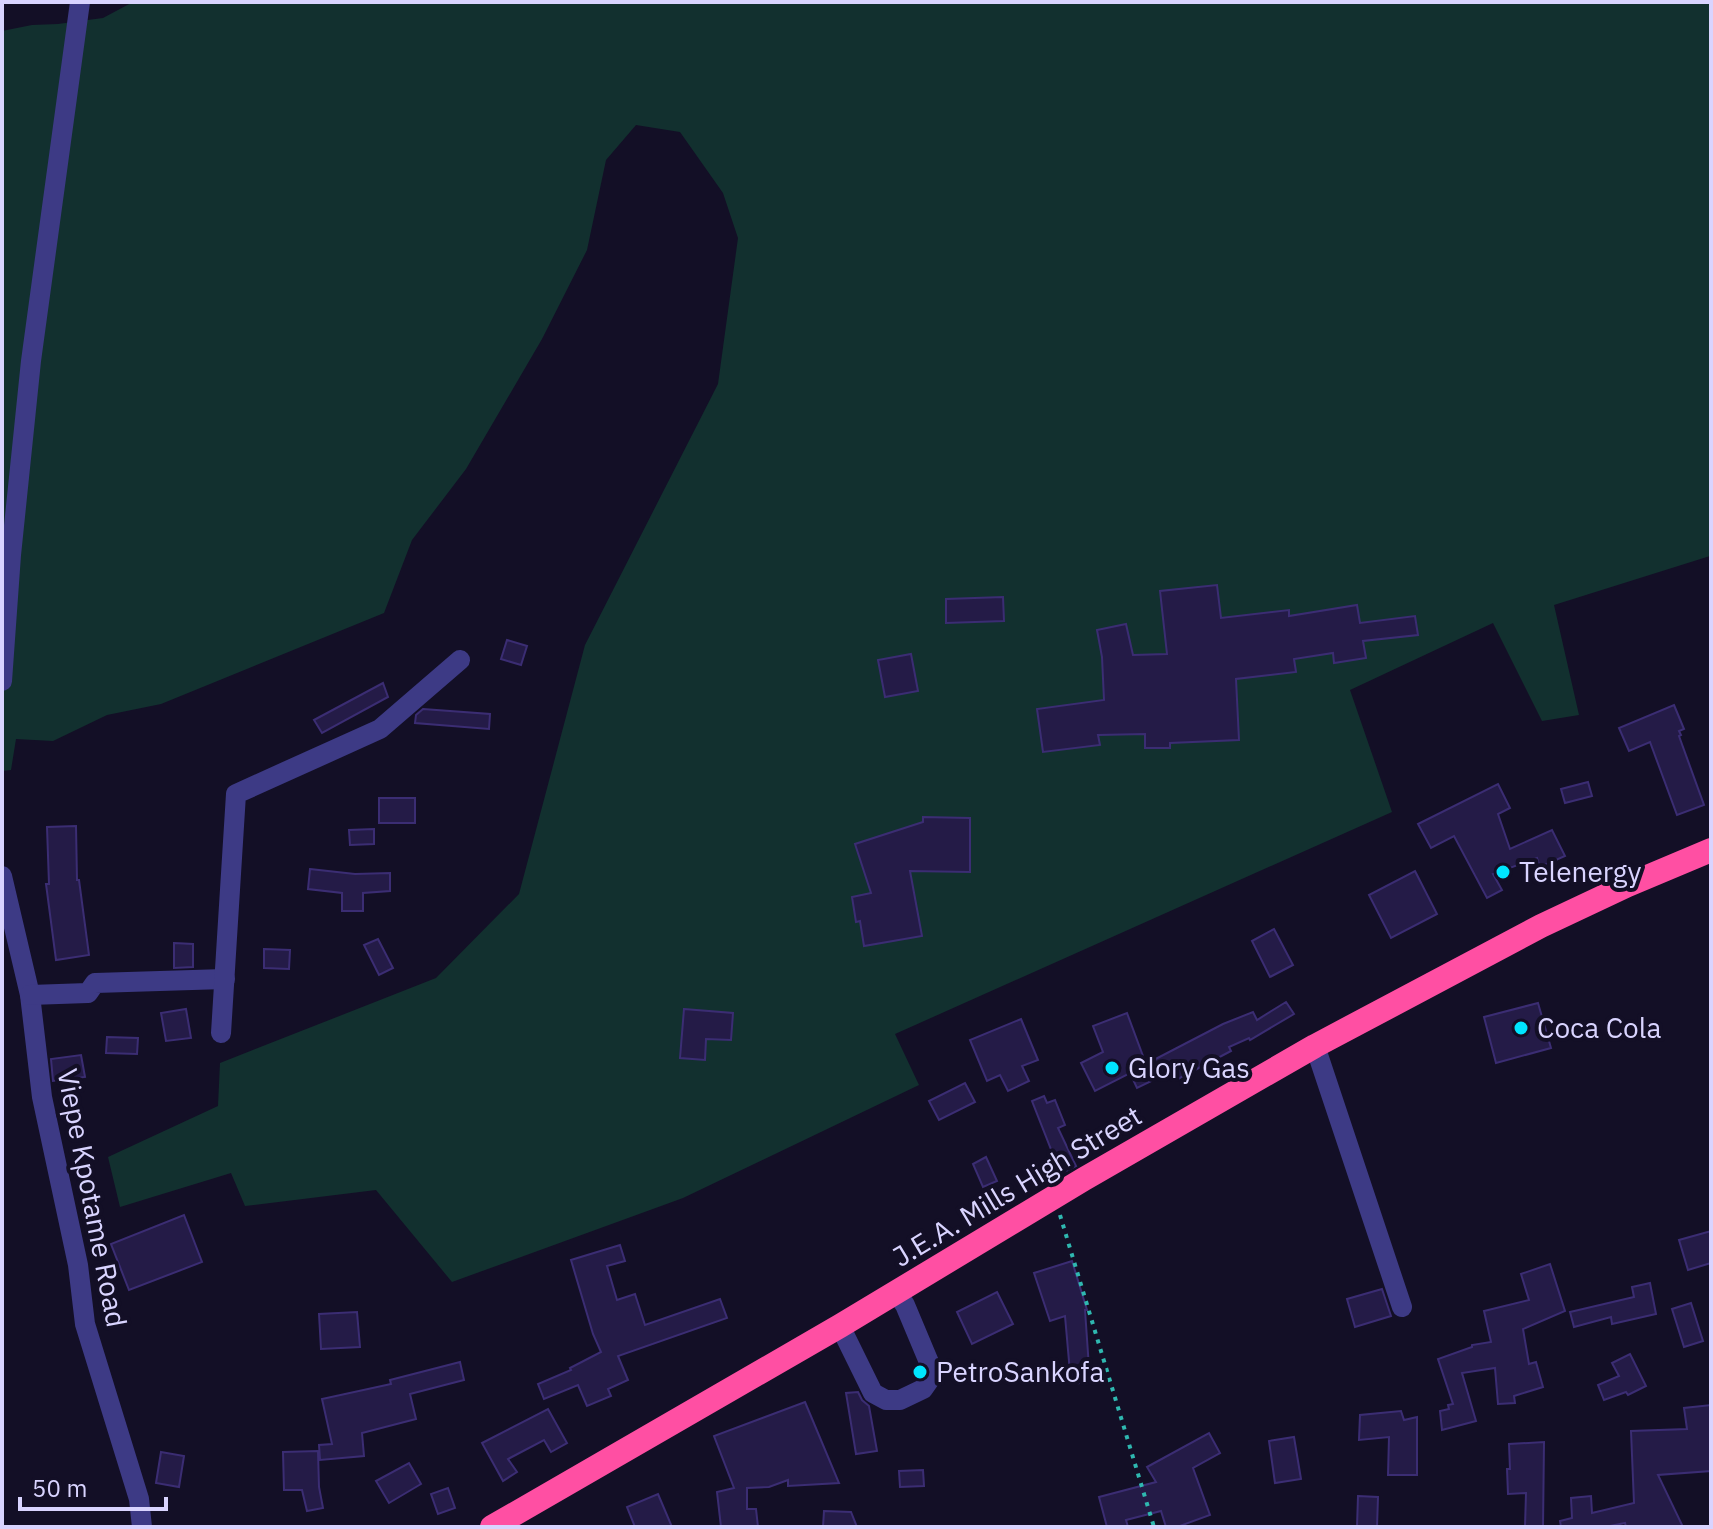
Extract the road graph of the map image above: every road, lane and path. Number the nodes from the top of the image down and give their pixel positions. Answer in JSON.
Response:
{"nodes":[{"id":1,"x":79,"y":10,"type":"edge"},
{"id":2,"x":460,"y":660,"type":"dead end"},
{"id":3,"x":2,"y":681,"type":"edge"},
{"id":4,"x":1711,"y":852,"type":"edge"},
{"id":5,"x":2,"y":876,"type":"edge"},
{"id":6,"x":225,"y":979,"type":"junction"},
{"id":7,"x":30,"y":995,"type":"junction"},
{"id":8,"x":221,"y":1033,"type":"dead end"},
{"id":9,"x":1315,"y":1046,"type":"junction"},
{"id":10,"x":1056,"y":1197,"type":"junction"},
{"id":11,"x":896,"y":1292,"type":"junction"},
{"id":12,"x":1402,"y":1307,"type":"dead end"},
{"id":13,"x":840,"y":1326,"type":"junction"},
{"id":14,"x":142,"y":1527,"type":"edge"},
{"id":15,"x":492,"y":1527,"type":"edge"},
{"id":16,"x":1154,"y":1527,"type":"edge"}],
"edges":[{"from":1,"to":3,"type":"street"},
{"from":2,"to":6,"type":"street"},
{"from":4,"to":9,"type":"highway","name":"J.E.A. Mills High Street"},
{"from":5,"to":7,"type":"street","name":"Viepe Kpotame Road"},
{"from":6,"to":7,"type":"street"},
{"from":6,"to":8,"type":"street"},
{"from":7,"to":14,"type":"street","name":"Viepe Kpotame Road"},
{"from":9,"to":10,"type":"highway","name":"J.E.A. Mills High Street"},
{"from":9,"to":12,"type":"street"},
{"from":10,"to":11,"type":"highway","name":"J.E.A. Mills High Street"},
{"from":10,"to":16,"type":"path"},
{"from":11,"to":13,"type":"highway","name":"J.E.A. Mills High Street"},
{"from":11,"to":13,"type":"street"},
{"from":13,"to":15,"type":"highway","name":"J.E.A. Mills High Street"}]}
